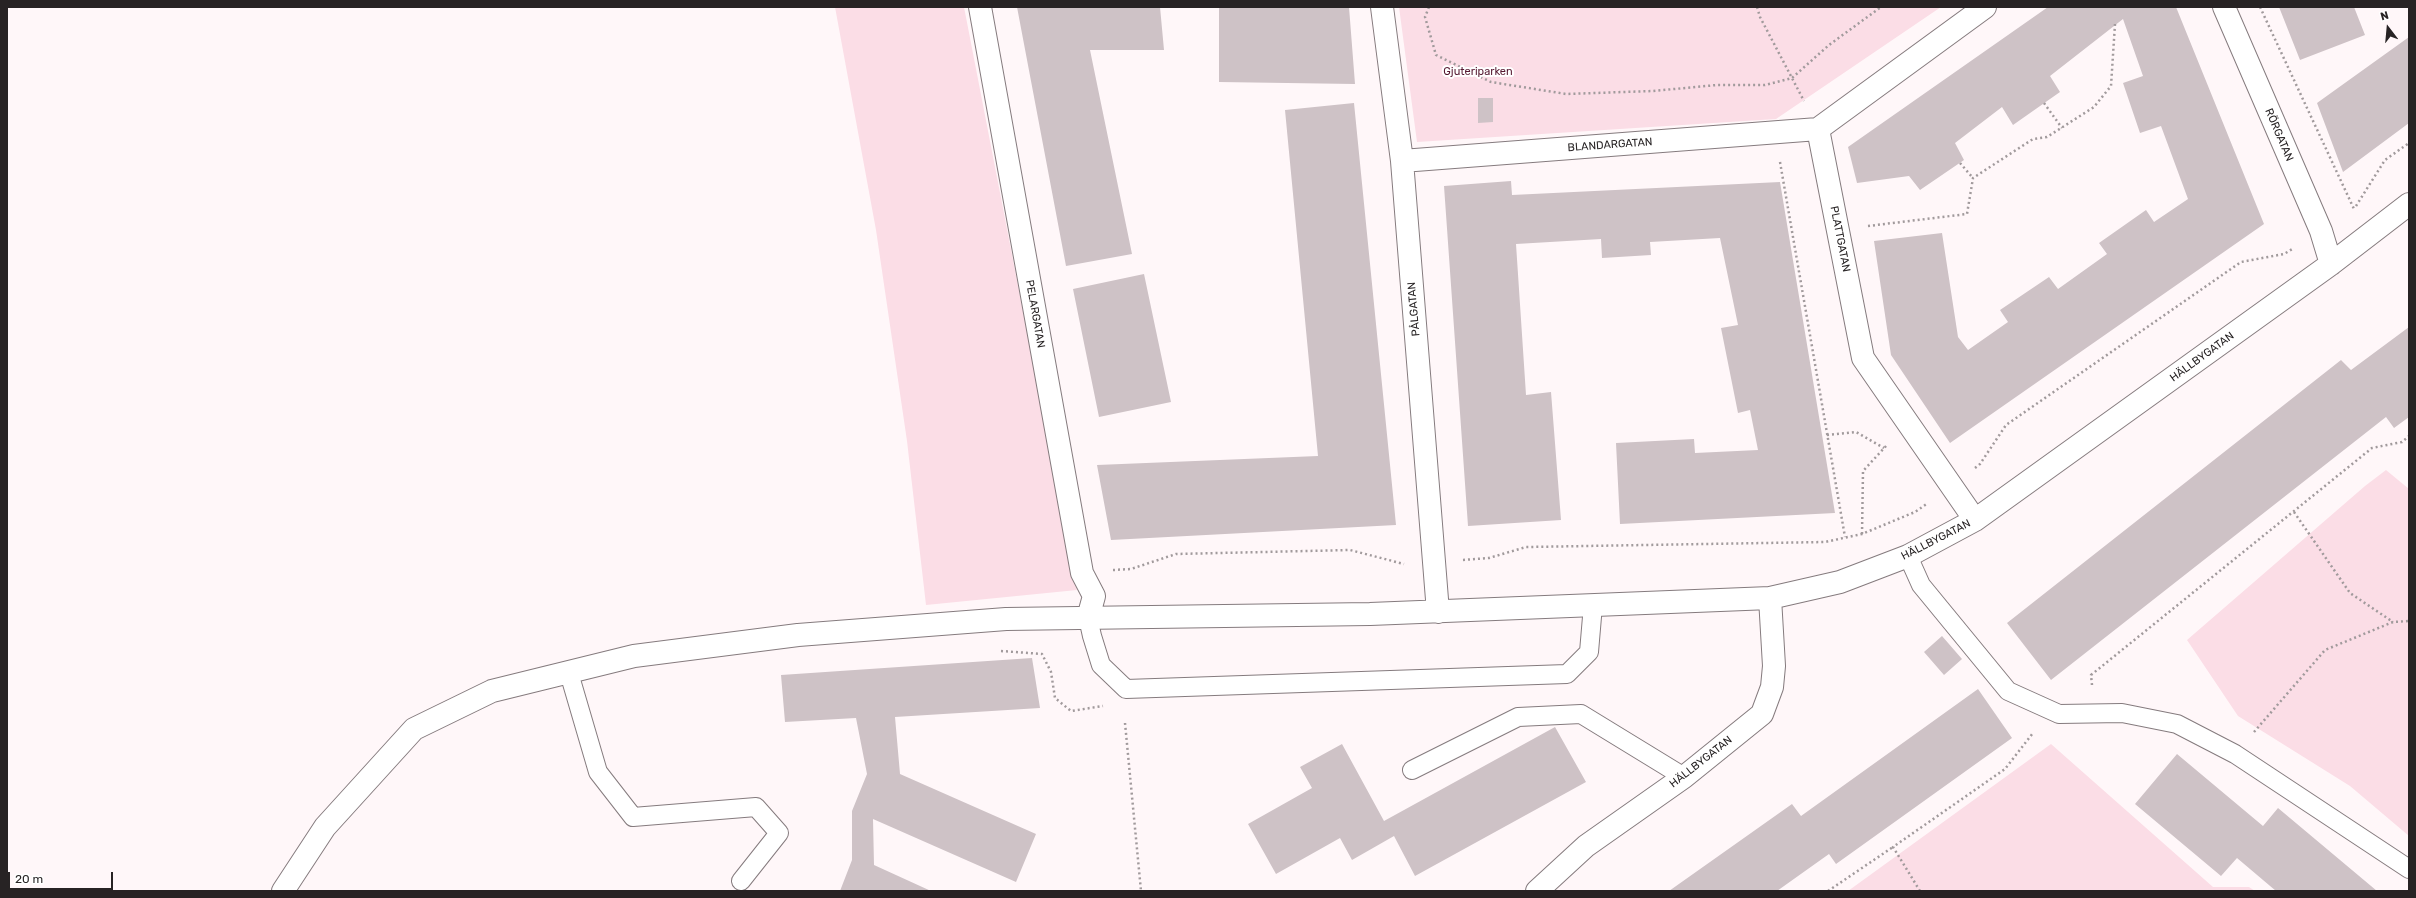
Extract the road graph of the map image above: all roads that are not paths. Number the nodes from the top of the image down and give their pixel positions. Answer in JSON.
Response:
{"nodes":[{"id":1,"x":980,"y":7,"type":"edge"},
{"id":2,"x":1382,"y":7,"type":"edge"},
{"id":3,"x":1986,"y":7,"type":"edge"},
{"id":4,"x":2224,"y":7,"type":"edge"},
{"id":5,"x":1818,"y":128,"type":"junction"},
{"id":6,"x":1402,"y":161,"type":"junction"},
{"id":7,"x":2409,"y":204,"type":"edge"},
{"id":8,"x":2331,"y":264,"type":"junction"},
{"id":9,"x":1975,"y":520,"type":"junction"},
{"id":10,"x":1908,"y":556,"type":"junction"},
{"id":11,"x":1770,"y":598,"type":"junction"},
{"id":12,"x":1592,"y":605,"type":"junction"},
{"id":13,"x":1438,"y":612,"type":"junction"},
{"id":14,"x":1088,"y":618,"type":"junction"},
{"id":15,"x":569,"y":673,"type":"junction"},
{"id":16,"x":1412,"y":770,"type":"dead end"},
{"id":17,"x":1684,"y":777,"type":"junction"},
{"id":18,"x":2409,"y":869,"type":"edge"},
{"id":19,"x":741,"y":881,"type":"dead end"},
{"id":20,"x":283,"y":891,"type":"edge"},
{"id":21,"x":1537,"y":891,"type":"edge"}],
"edges":[{"from":1,"to":14,"type":"street","name":"PELARGATAN"},
{"from":2,"to":6,"type":"street","name":"PÅLGATAN"},
{"from":3,"to":5,"type":"street"},
{"from":4,"to":8,"type":"street","name":"RÖRGATAN"},
{"from":5,"to":6,"type":"street","name":"BLANDARGATAN"},
{"from":5,"to":9,"type":"street","name":"PLATTGATAN"},
{"from":6,"to":13,"type":"street","name":"PÅLGATAN"},
{"from":7,"to":8,"type":"street","name":"HÄLLBYGATAN"},
{"from":8,"to":9,"type":"street","name":"HÄLLBYGATAN"},
{"from":9,"to":10,"type":"street","name":"HÄLLBYGATAN"},
{"from":10,"to":11,"type":"street","name":"HÄLLBYGATAN"},
{"from":10,"to":18,"type":"lane"},
{"from":11,"to":12,"type":"street"},
{"from":11,"to":17,"type":"street","name":"HÄLLBYGATAN"},
{"from":12,"to":13,"type":"street"},
{"from":12,"to":14,"type":"lane"},
{"from":13,"to":14,"type":"street"},
{"from":14,"to":15,"type":"street"},
{"from":15,"to":19,"type":"lane"},
{"from":15,"to":20,"type":"street"},
{"from":16,"to":17,"type":"lane"},
{"from":17,"to":21,"type":"street","name":"HÄLLBYGATAN"}]}
